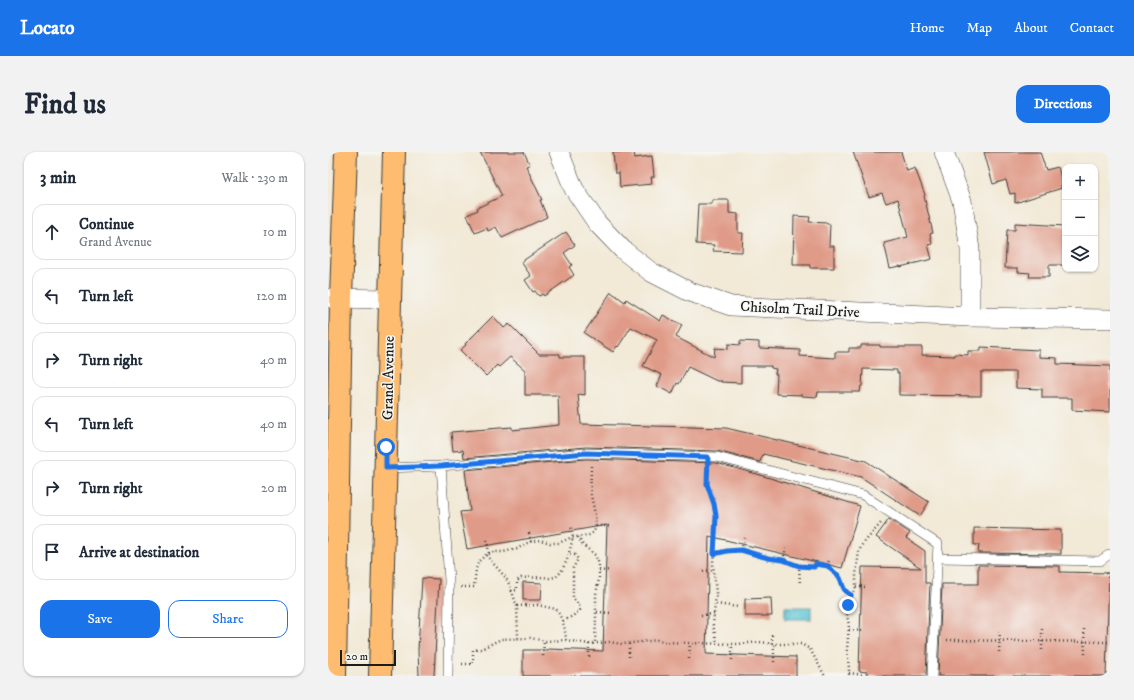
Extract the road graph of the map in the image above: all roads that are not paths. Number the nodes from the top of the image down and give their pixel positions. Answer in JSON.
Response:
{"nodes":[{"id":1,"x":346,"y":152,"type":"edge"},
{"id":2,"x":394,"y":152,"type":"edge"},
{"id":3,"x":559,"y":152,"type":"edge"},
{"id":4,"x":944,"y":152,"type":"edge"},
{"id":5,"x":335,"y":298,"type":"edge"},
{"id":6,"x":390,"y":299,"type":"junction"},
{"id":7,"x":970,"y":317,"type":"junction"},
{"id":8,"x":1110,"y":319,"type":"edge"},
{"id":9,"x":441,"y":466,"type":"junction"},
{"id":10,"x":386,"y":468,"type":"junction"},
{"id":11,"x":333,"y":525,"type":"edge"},
{"id":12,"x":1110,"y":554,"type":"edge"},
{"id":13,"x":938,"y":558,"type":"junction"},
{"id":14,"x":332,"y":651,"type":"edge"},
{"id":15,"x":335,"y":676,"type":"edge"},
{"id":16,"x":380,"y":676,"type":"edge"},
{"id":17,"x":448,"y":676,"type":"edge"},
{"id":18,"x":932,"y":676,"type":"edge"}],
"edges":[{"from":1,"to":5,"type":"main road"},
{"from":2,"to":6,"type":"main road","name":"Grand Avenue"},
{"from":3,"to":7,"type":"street","name":"Chisolm Trail Drive"},
{"from":4,"to":7,"type":"street"},
{"from":5,"to":6,"type":"street"},
{"from":5,"to":11,"type":"main road"},
{"from":6,"to":10,"type":"main road","name":"Grand Avenue"},
{"from":7,"to":8,"type":"street","name":"Chisolm Trail Drive"},
{"from":9,"to":10,"type":"lane"},
{"from":9,"to":13,"type":"lane"},
{"from":9,"to":17,"type":"lane"},
{"from":10,"to":16,"type":"main road","name":"Grand Avenue"},
{"from":11,"to":14,"type":"main road"},
{"from":12,"to":13,"type":"lane"},
{"from":13,"to":18,"type":"lane"},
{"from":14,"to":15,"type":"main road"}]}
